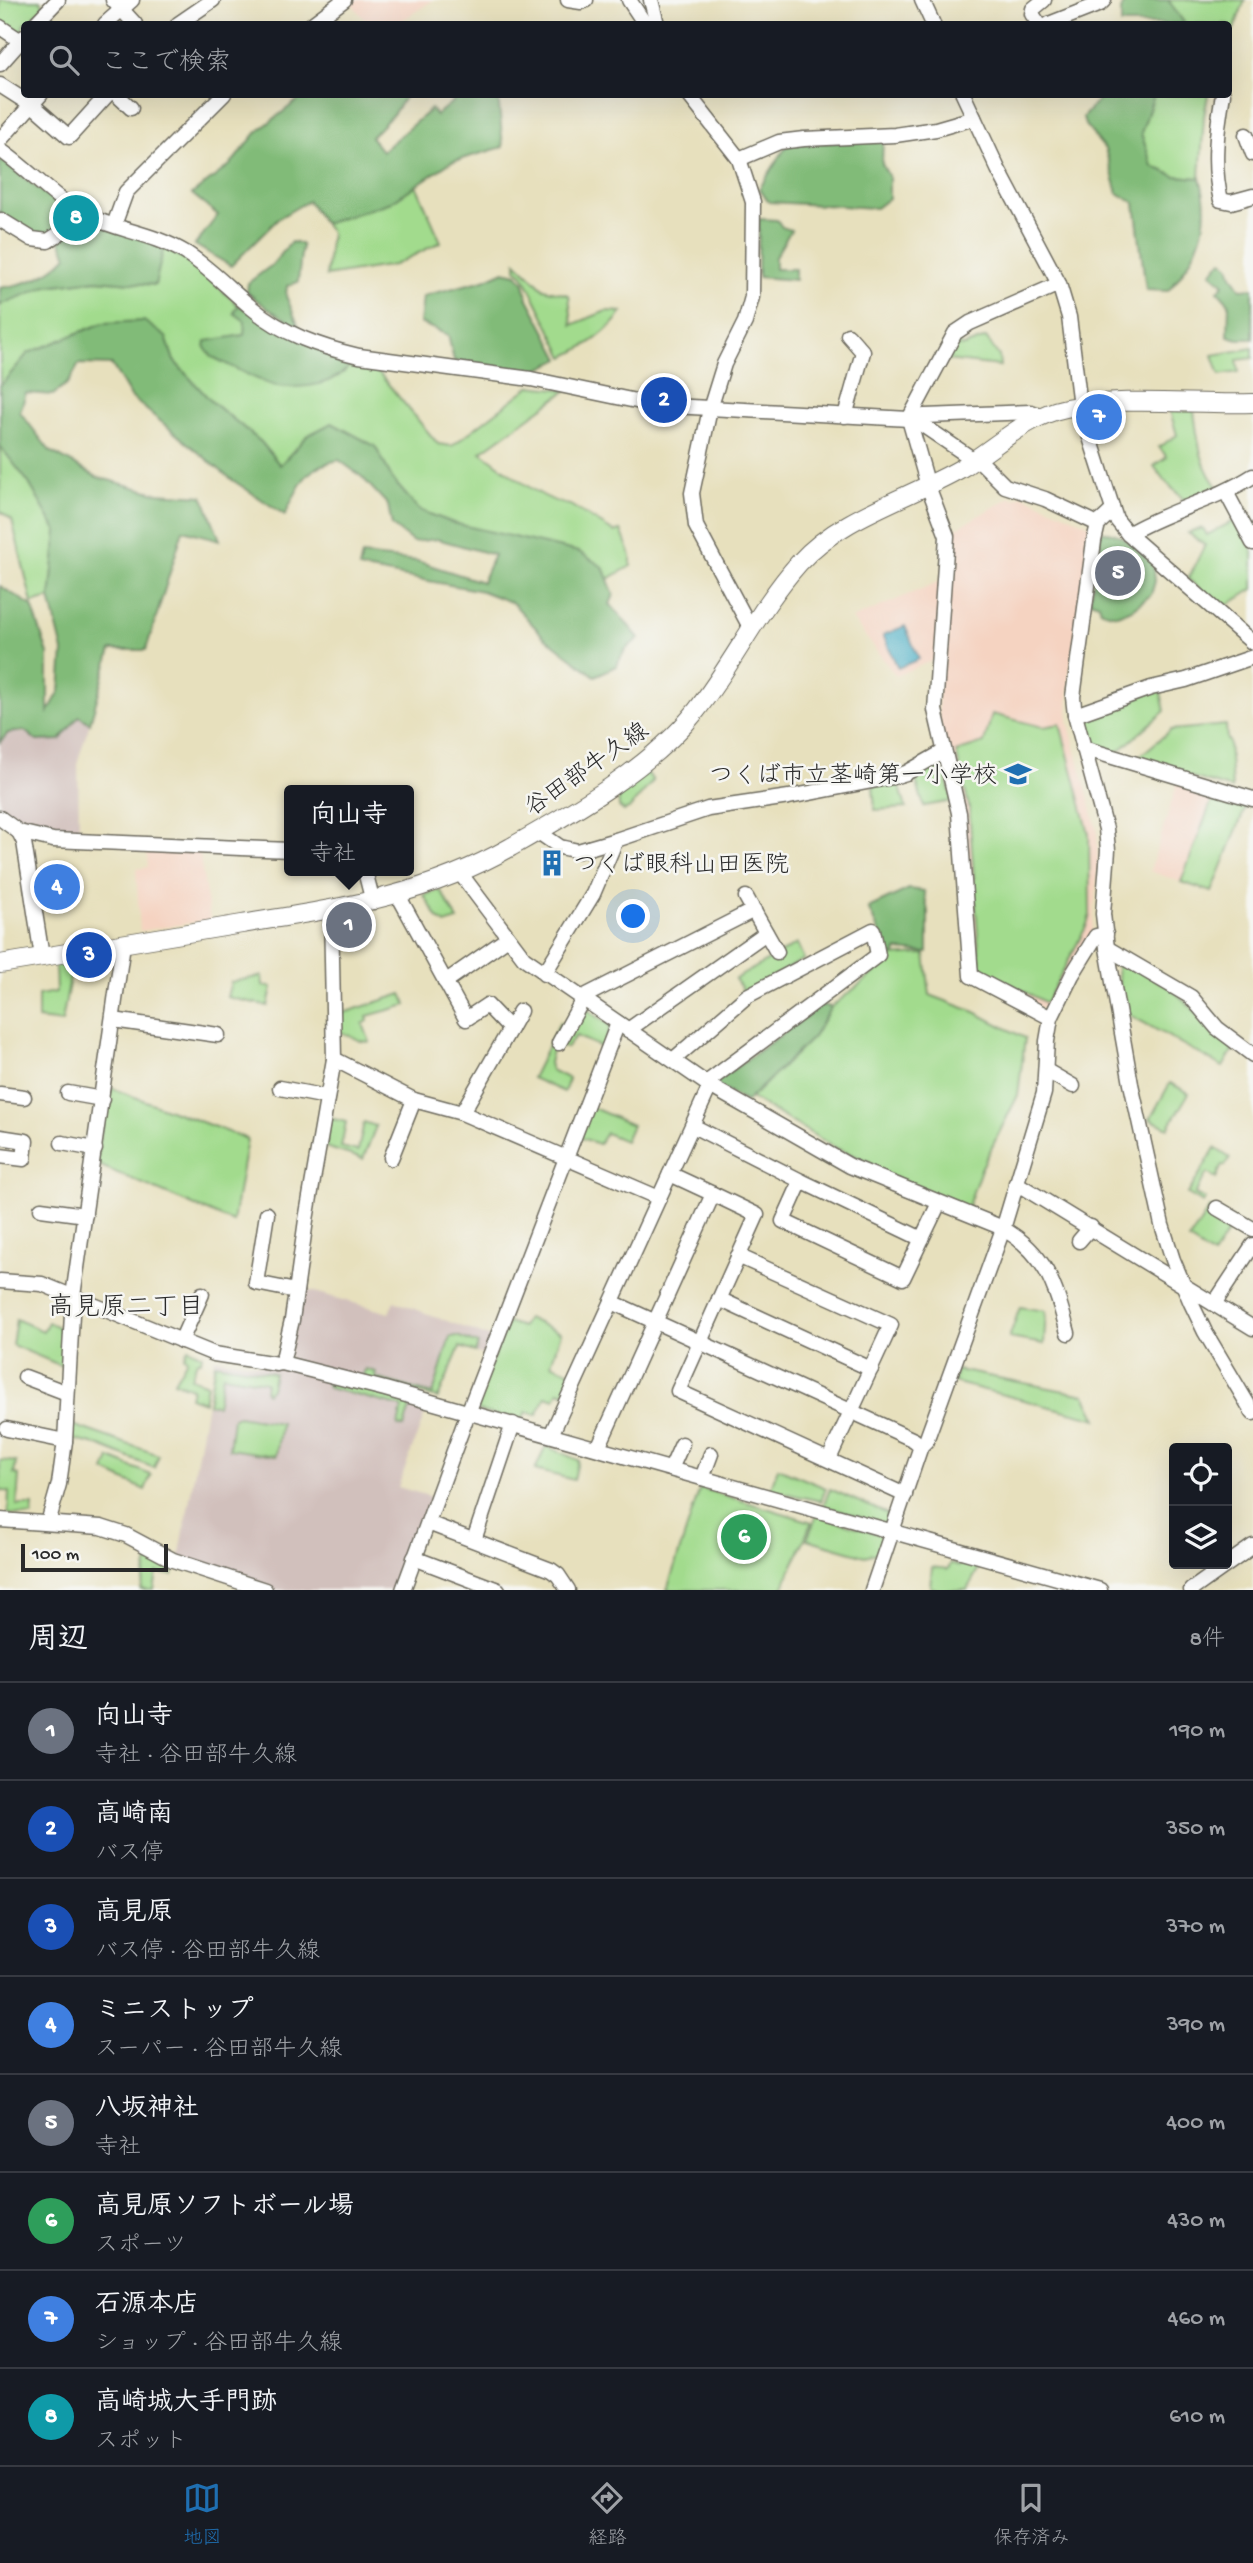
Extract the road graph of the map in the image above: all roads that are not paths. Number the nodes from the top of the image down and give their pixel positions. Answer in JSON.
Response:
{"nodes":[{"id":1,"x":213,"y":0,"type":"edge"},
{"id":2,"x":568,"y":0,"type":"edge"},
{"id":3,"x":586,"y":0,"type":"edge"},
{"id":4,"x":629,"y":0,"type":"edge"},
{"id":5,"x":651,"y":0,"type":"edge"},
{"id":6,"x":922,"y":0,"type":"edge"},
{"id":7,"x":1044,"y":0,"type":"edge"},
{"id":8,"x":1104,"y":0,"type":"edge"},
{"id":9,"x":52,"y":2,"type":"edge"},
{"id":10,"x":336,"y":2,"type":"edge"},
{"id":11,"x":122,"y":3,"type":"edge"},
{"id":12,"x":37,"y":21,"type":"edge"},
{"id":13,"x":107,"y":21,"type":"edge"},
{"id":14,"x":133,"y":21,"type":"edge"},
{"id":15,"x":182,"y":21,"type":"edge"},
{"id":16,"x":315,"y":21,"type":"edge"},
{"id":17,"x":643,"y":21,"type":"edge"},
{"id":18,"x":656,"y":21,"type":"edge"},
{"id":19,"x":932,"y":21,"type":"edge"},
{"id":20,"x":1037,"y":21,"type":"edge"},
{"id":21,"x":1057,"y":21,"type":"edge"},
{"id":22,"x":0,"y":27,"type":"edge"},
{"id":23,"x":21,"y":38,"type":"edge"},
{"id":24,"x":21,"y":41,"type":"edge"},
{"id":25,"x":0,"y":64,"type":"edge"},
{"id":26,"x":0,"y":85,"type":"edge"},
{"id":27,"x":21,"y":94,"type":"edge"},
{"id":28,"x":104,"y":98,"type":"edge"},
{"id":29,"x":120,"y":98,"type":"edge"},
{"id":30,"x":220,"y":98,"type":"edge"},
{"id":31,"x":691,"y":98,"type":"edge"},
{"id":32,"x":965,"y":98,"type":"edge"},
{"id":33,"x":1222,"y":98,"type":"edge"},
{"id":34,"x":37,"y":100,"type":"edge"},
{"id":35,"x":131,"y":108,"type":"dead end"},
{"id":36,"x":974,"y":118,"type":"junction"},
{"id":37,"x":1246,"y":135,"type":"dead end"},
{"id":38,"x":0,"y":140,"type":"edge"},
{"id":39,"x":0,"y":150,"type":"edge"},
{"id":40,"x":1253,"y":153,"type":"edge"},
{"id":41,"x":739,"y":159,"type":"junction"},
{"id":42,"x":1253,"y":196,"type":"edge"},
{"id":43,"x":86,"y":215,"type":"junction"},
{"id":44,"x":1,"y":220,"type":"edge"},
{"id":45,"x":114,"y":225,"type":"junction"},
{"id":46,"x":1059,"y":284,"type":"junction"},
{"id":47,"x":848,"y":335,"type":"dead end"},
{"id":48,"x":1253,"y":403,"type":"edge"},
{"id":49,"x":1080,"y":406,"type":"junction"},
{"id":50,"x":710,"y":410,"type":"junction"},
{"id":51,"x":845,"y":416,"type":"junction"},
{"id":52,"x":1043,"y":416,"type":"junction"},
{"id":53,"x":909,"y":419,"type":"junction"},
{"id":54,"x":976,"y":459,"type":"junction"},
{"id":55,"x":1253,"y":476,"type":"edge"},
{"id":56,"x":928,"y":486,"type":"junction"},
{"id":57,"x":1226,"y":492,"type":"junction"},
{"id":58,"x":1112,"y":511,"type":"junction"},
{"id":59,"x":1098,"y":524,"type":"junction"},
{"id":60,"x":1128,"y":534,"type":"junction"},
{"id":61,"x":1253,"y":543,"type":"edge"},
{"id":62,"x":751,"y":629,"type":"junction"},
{"id":63,"x":1253,"y":643,"type":"edge"},
{"id":64,"x":1253,"y":657,"type":"edge"},
{"id":65,"x":1074,"y":715,"type":"junction"},
{"id":66,"x":1083,"y":748,"type":"junction"},
{"id":67,"x":943,"y":751,"type":"junction"},
{"id":68,"x":1253,"y":799,"type":"edge"},
{"id":69,"x":0,"y":818,"type":"edge"},
{"id":70,"x":537,"y":831,"type":"junction"},
{"id":71,"x":19,"y":832,"type":"junction"},
{"id":72,"x":616,"y":840,"type":"junction"},
{"id":73,"x":284,"y":850,"type":"edge"},
{"id":74,"x":460,"y":873,"type":"junction"},
{"id":75,"x":366,"y":876,"type":"edge"},
{"id":76,"x":398,"y":895,"type":"junction"},
{"id":77,"x":746,"y":897,"type":"dead end"},
{"id":78,"x":373,"y":902,"type":"junction"},
{"id":79,"x":331,"y":910,"type":"junction"},
{"id":80,"x":754,"y":910,"type":"junction"},
{"id":81,"x":766,"y":933,"type":"junction"},
{"id":82,"x":508,"y":938,"type":"junction"},
{"id":83,"x":1106,"y":941,"type":"junction"},
{"id":84,"x":123,"y":944,"type":"junction"},
{"id":85,"x":777,"y":952,"type":"dead end"},
{"id":86,"x":42,"y":957,"type":"junction"},
{"id":87,"x":0,"y":964,"type":"edge"},
{"id":88,"x":544,"y":974,"type":"junction"},
{"id":89,"x":445,"y":982,"type":"junction"},
{"id":90,"x":582,"y":998,"type":"junction"},
{"id":91,"x":520,"y":1011,"type":"dead end"},
{"id":92,"x":1051,"y":1018,"type":"junction"},
{"id":93,"x":113,"y":1020,"type":"junction"},
{"id":94,"x":623,"y":1026,"type":"junction"},
{"id":95,"x":510,"y":1029,"type":"junction"},
{"id":96,"x":218,"y":1035,"type":"dead end"},
{"id":97,"x":559,"y":1044,"type":"dead end"},
{"id":98,"x":1253,"y":1055,"type":"edge"},
{"id":99,"x":334,"y":1059,"type":"junction"},
{"id":100,"x":673,"y":1060,"type":"junction"},
{"id":101,"x":1047,"y":1071,"type":"junction"},
{"id":102,"x":708,"y":1085,"type":"junction"},
{"id":103,"x":1073,"y":1087,"type":"dead end"},
{"id":104,"x":280,"y":1088,"type":"dead end"},
{"id":105,"x":68,"y":1093,"type":"dead end"},
{"id":106,"x":0,"y":1094,"type":"edge"},
{"id":107,"x":24,"y":1097,"type":"dead end"},
{"id":108,"x":327,"y":1097,"type":"junction"},
{"id":109,"x":102,"y":1099,"type":"junction"},
{"id":110,"x":414,"y":1100,"type":"junction"},
{"id":111,"x":463,"y":1113,"type":"junction"},
{"id":112,"x":692,"y":1126,"type":"junction"},
{"id":113,"x":0,"y":1137,"type":"edge"},
{"id":114,"x":62,"y":1143,"type":"dead end"},
{"id":115,"x":95,"y":1149,"type":"junction"},
{"id":116,"x":0,"y":1156,"type":"edge"},
{"id":117,"x":567,"y":1157,"type":"junction"},
{"id":118,"x":391,"y":1158,"type":"dead end"},
{"id":119,"x":670,"y":1174,"type":"junction"},
{"id":120,"x":801,"y":1181,"type":"junction"},
{"id":121,"x":1016,"y":1183,"type":"junction"},
{"id":122,"x":713,"y":1194,"type":"junction"},
{"id":123,"x":659,"y":1198,"type":"junction"},
{"id":124,"x":940,"y":1203,"type":"junction"},
{"id":125,"x":1217,"y":1208,"type":"dead end"},
{"id":126,"x":41,"y":1209,"type":"dead end"},
{"id":127,"x":267,"y":1214,"type":"dead end"},
{"id":128,"x":85,"y":1215,"type":"junction"},
{"id":129,"x":1091,"y":1227,"type":"junction"},
{"id":130,"x":1003,"y":1229,"type":"junction"},
{"id":131,"x":1253,"y":1229,"type":"edge"},
{"id":132,"x":922,"y":1238,"type":"junction"},
{"id":133,"x":1079,"y":1241,"type":"dead end"},
{"id":134,"x":1253,"y":1245,"type":"edge"},
{"id":135,"x":738,"y":1256,"type":"junction"},
{"id":136,"x":0,"y":1281,"type":"edge"},
{"id":137,"x":1183,"y":1284,"type":"junction"},
{"id":138,"x":296,"y":1291,"type":"junction"},
{"id":139,"x":202,"y":1294,"type":"dead end"},
{"id":140,"x":74,"y":1296,"type":"junction"},
{"id":141,"x":719,"y":1299,"type":"junction"},
{"id":142,"x":612,"y":1302,"type":"junction"},
{"id":143,"x":1214,"y":1304,"type":"junction"},
{"id":144,"x":654,"y":1322,"type":"junction"},
{"id":145,"x":1253,"y":1328,"type":"edge"},
{"id":146,"x":1068,"y":1333,"type":"dead end"},
{"id":147,"x":181,"y":1341,"type":"junction"},
{"id":148,"x":700,"y":1342,"type":"junction"},
{"id":149,"x":282,"y":1363,"type":"junction"},
{"id":150,"x":871,"y":1369,"type":"junction"},
{"id":151,"x":25,"y":1377,"type":"dead end"},
{"id":152,"x":67,"y":1393,"type":"junction"},
{"id":153,"x":852,"y":1411,"type":"junction"},
{"id":154,"x":468,"y":1413,"type":"junction"},
{"id":155,"x":1253,"y":1413,"type":"edge"},
{"id":156,"x":513,"y":1424,"type":"junction"},
{"id":157,"x":7,"y":1429,"type":"dead end"},
{"id":158,"x":551,"y":1435,"type":"junction"},
{"id":159,"x":65,"y":1441,"type":"junction"},
{"id":160,"x":682,"y":1444,"type":"dead end"},
{"id":161,"x":921,"y":1446,"type":"junction"},
{"id":162,"x":598,"y":1448,"type":"junction"},
{"id":163,"x":711,"y":1454,"type":"dead end"},
{"id":164,"x":830,"y":1459,"type":"junction"},
{"id":165,"x":671,"y":1469,"type":"junction"},
{"id":166,"x":702,"y":1478,"type":"junction"},
{"id":167,"x":905,"y":1495,"type":"junction"},
{"id":168,"x":0,"y":1520,"type":"edge"},
{"id":169,"x":48,"y":1523,"type":"junction"},
{"id":170,"x":428,"y":1523,"type":"junction"},
{"id":171,"x":893,"y":1532,"type":"junction"},
{"id":172,"x":474,"y":1540,"type":"junction"},
{"id":173,"x":1253,"y":1546,"type":"edge"},
{"id":174,"x":414,"y":1558,"type":"junction"},
{"id":175,"x":566,"y":1589,"type":"edge"},
{"id":176,"x":265,"y":1590,"type":"edge"},
{"id":177,"x":403,"y":1590,"type":"edge"},
{"id":178,"x":498,"y":1590,"type":"edge"},
{"id":179,"x":872,"y":1590,"type":"edge"},
{"id":180,"x":1100,"y":1590,"type":"edge"},
{"id":181,"x":1191,"y":1590,"type":"edge"}],
"edges":[{"from":1,"to":15,"type":"street"},
{"from":2,"to":3,"type":"street"},
{"from":4,"to":17,"type":"street"},
{"from":5,"to":18,"type":"street"},
{"from":6,"to":19,"type":"street"},
{"from":7,"to":20,"type":"street"},
{"from":8,"to":21,"type":"street"},
{"from":9,"to":12,"type":"street"},
{"from":10,"to":16,"type":"street"},
{"from":11,"to":13,"type":"street"},
{"from":11,"to":14,"type":"street"},
{"from":22,"to":23,"type":"street"},
{"from":24,"to":25,"type":"street"},
{"from":26,"to":27,"type":"street"},
{"from":28,"to":34,"type":"street"},
{"from":29,"to":35,"type":"street"},
{"from":30,"to":45,"type":"street"},
{"from":31,"to":41,"type":"street"},
{"from":32,"to":36,"type":"street"},
{"from":33,"to":42,"type":"street"},
{"from":34,"to":38,"type":"street"},
{"from":36,"to":41,"type":"street"},
{"from":36,"to":46,"type":"street"},
{"from":37,"to":40,"type":"street"},
{"from":39,"to":43,"type":"street"},
{"from":41,"to":50,"type":"street"},
{"from":43,"to":44,"type":"street"},
{"from":43,"to":45,"type":"street"},
{"from":45,"to":50,"type":"street"},
{"from":46,"to":49,"type":"street"},
{"from":46,"to":53,"type":"street"},
{"from":47,"to":51,"type":"street"},
{"from":48,"to":49,"type":"main road","name":"谷田部牛久線"},
{"from":49,"to":52,"type":"main road","name":"谷田部牛久線"},
{"from":49,"to":58,"type":"street"},
{"from":50,"to":51,"type":"street"},
{"from":50,"to":62,"type":"street"},
{"from":51,"to":53,"type":"street"},
{"from":52,"to":53,"type":"street"},
{"from":52,"to":54,"type":"main road","name":"谷田部牛久線"},
{"from":53,"to":54,"type":"street"},
{"from":53,"to":56,"type":"street"},
{"from":54,"to":56,"type":"main road","name":"谷田部牛久線"},
{"from":54,"to":59,"type":"street"},
{"from":55,"to":57,"type":"street"},
{"from":56,"to":62,"type":"main road","name":"谷田部牛久線"},
{"from":56,"to":67,"type":"street"},
{"from":57,"to":60,"type":"street"},
{"from":57,"to":61,"type":"street"},
{"from":58,"to":59,"type":"street"},
{"from":58,"to":60,"type":"street"},
{"from":59,"to":65,"type":"street"},
{"from":60,"to":63,"type":"street"},
{"from":62,"to":70,"type":"main road","name":"谷田部牛久線"},
{"from":64,"to":65,"type":"street"},
{"from":65,"to":66,"type":"street"},
{"from":66,"to":68,"type":"street"},
{"from":66,"to":83,"type":"street"},
{"from":67,"to":72,"type":"street"},
{"from":67,"to":92,"type":"street"},
{"from":69,"to":71,"type":"street"},
{"from":70,"to":72,"type":"street"},
{"from":70,"to":74,"type":"main road","name":"谷田部牛久線"},
{"from":71,"to":73,"type":"street"},
{"from":71,"to":86,"type":"street"},
{"from":72,"to":88,"type":"street"},
{"from":74,"to":76,"type":"main road","name":"谷田部牛久線"},
{"from":74,"to":82,"type":"street"},
{"from":75,"to":78,"type":"street"},
{"from":76,"to":78,"type":"main road","name":"谷田部牛久線"},
{"from":76,"to":89,"type":"street"},
{"from":77,"to":80,"type":"street"},
{"from":78,"to":79,"type":"main road","name":"谷田部牛久線"},
{"from":79,"to":84,"type":"main road","name":"谷田部牛久線"},
{"from":79,"to":99,"type":"street"},
{"from":80,"to":81,"type":"street"},
{"from":80,"to":90,"type":"street"},
{"from":81,"to":85,"type":"street"},
{"from":81,"to":94,"type":"street"},
{"from":82,"to":88,"type":"street"},
{"from":82,"to":89,"type":"street"},
{"from":83,"to":92,"type":"street"},
{"from":83,"to":98,"type":"street"},
{"from":83,"to":137,"type":"street"},
{"from":84,"to":86,"type":"main road","name":"谷田部牛久線"},
{"from":84,"to":93,"type":"street"},
{"from":86,"to":87,"type":"main road","name":"谷田部牛久線"},
{"from":88,"to":90,"type":"street"},
{"from":89,"to":95,"type":"street"},
{"from":90,"to":94,"type":"street"},
{"from":90,"to":97,"type":"street"},
{"from":91,"to":95,"type":"street"},
{"from":92,"to":101,"type":"street"},
{"from":93,"to":96,"type":"street"},
{"from":93,"to":109,"type":"street"},
{"from":94,"to":100,"type":"street"},
{"from":94,"to":117,"type":"street"},
{"from":95,"to":111,"type":"street"},
{"from":99,"to":108,"type":"street"},
{"from":99,"to":110,"type":"street"},
{"from":100,"to":102,"type":"street"},
{"from":100,"to":102,"type":"street"},
{"from":101,"to":103,"type":"street"},
{"from":101,"to":121,"type":"street"},
{"from":102,"to":112,"type":"street"},
{"from":102,"to":124,"type":"street"},
{"from":104,"to":108,"type":"street"},
{"from":105,"to":109,"type":"street"},
{"from":106,"to":107,"type":"street"},
{"from":108,"to":138,"type":"street"},
{"from":109,"to":115,"type":"street"},
{"from":110,"to":111,"type":"street"},
{"from":110,"to":118,"type":"street"},
{"from":111,"to":117,"type":"street"},
{"from":112,"to":119,"type":"street"},
{"from":112,"to":120,"type":"street"},
{"from":113,"to":116,"type":"street"},
{"from":114,"to":115,"type":"street"},
{"from":115,"to":128,"type":"street"},
{"from":117,"to":123,"type":"street"},
{"from":117,"to":154,"type":"street"},
{"from":119,"to":122,"type":"street"},
{"from":119,"to":123,"type":"street"},
{"from":120,"to":132,"type":"street"},
{"from":120,"to":132,"type":"street"},
{"from":121,"to":129,"type":"street"},
{"from":121,"to":130,"type":"street"},
{"from":122,"to":135,"type":"street"},
{"from":122,"to":144,"type":"street"},
{"from":123,"to":142,"type":"street"},
{"from":124,"to":130,"type":"street"},
{"from":124,"to":132,"type":"street"},
{"from":125,"to":131,"type":"street"},
{"from":126,"to":128,"type":"street"},
{"from":127,"to":138,"type":"street"},
{"from":128,"to":140,"type":"street"},
{"from":129,"to":133,"type":"street"},
{"from":129,"to":137,"type":"street"},
{"from":130,"to":146,"type":"street"},
{"from":130,"to":161,"type":"street"},
{"from":134,"to":143,"type":"street"},
{"from":135,"to":141,"type":"street"},
{"from":135,"to":150,"type":"street"},
{"from":136,"to":140,"type":"street"},
{"from":137,"to":143,"type":"street"},
{"from":137,"to":155,"type":"street"},
{"from":138,"to":149,"type":"street"},
{"from":139,"to":147,"type":"street"},
{"from":140,"to":147,"type":"street"},
{"from":140,"to":152,"type":"street"},
{"from":141,"to":148,"type":"street"},
{"from":141,"to":150,"type":"street"},
{"from":142,"to":144,"type":"street"},
{"from":142,"to":158,"type":"street"},
{"from":143,"to":145,"type":"street"},
{"from":144,"to":148,"type":"street"},
{"from":144,"to":162,"type":"street"},
{"from":147,"to":149,"type":"street"},
{"from":148,"to":153,"type":"street"},
{"from":148,"to":164,"type":"street"},
{"from":149,"to":154,"type":"street"},
{"from":150,"to":153,"type":"street"},
{"from":151,"to":152,"type":"street"},
{"from":152,"to":159,"type":"street"},
{"from":153,"to":161,"type":"street"},
{"from":153,"to":164,"type":"street"},
{"from":154,"to":156,"type":"street"},
{"from":154,"to":170,"type":"street"},
{"from":156,"to":158,"type":"street"},
{"from":156,"to":172,"type":"street"},
{"from":157,"to":159,"type":"street"},
{"from":158,"to":162,"type":"street"},
{"from":159,"to":169,"type":"street"},
{"from":160,"to":165,"type":"street"},
{"from":161,"to":167,"type":"street"},
{"from":162,"to":165,"type":"street"},
{"from":163,"to":166,"type":"street"},
{"from":164,"to":167,"type":"street"},
{"from":165,"to":166,"type":"street"},
{"from":166,"to":171,"type":"street"},
{"from":167,"to":171,"type":"street"},
{"from":168,"to":169,"type":"street"},
{"from":169,"to":176,"type":"street"},
{"from":170,"to":172,"type":"street"},
{"from":170,"to":174,"type":"street"},
{"from":171,"to":179,"type":"street"},
{"from":171,"to":180,"type":"street"},
{"from":172,"to":175,"type":"street"},
{"from":173,"to":181,"type":"street"},
{"from":174,"to":177,"type":"street"},
{"from":174,"to":178,"type":"street"}]}
